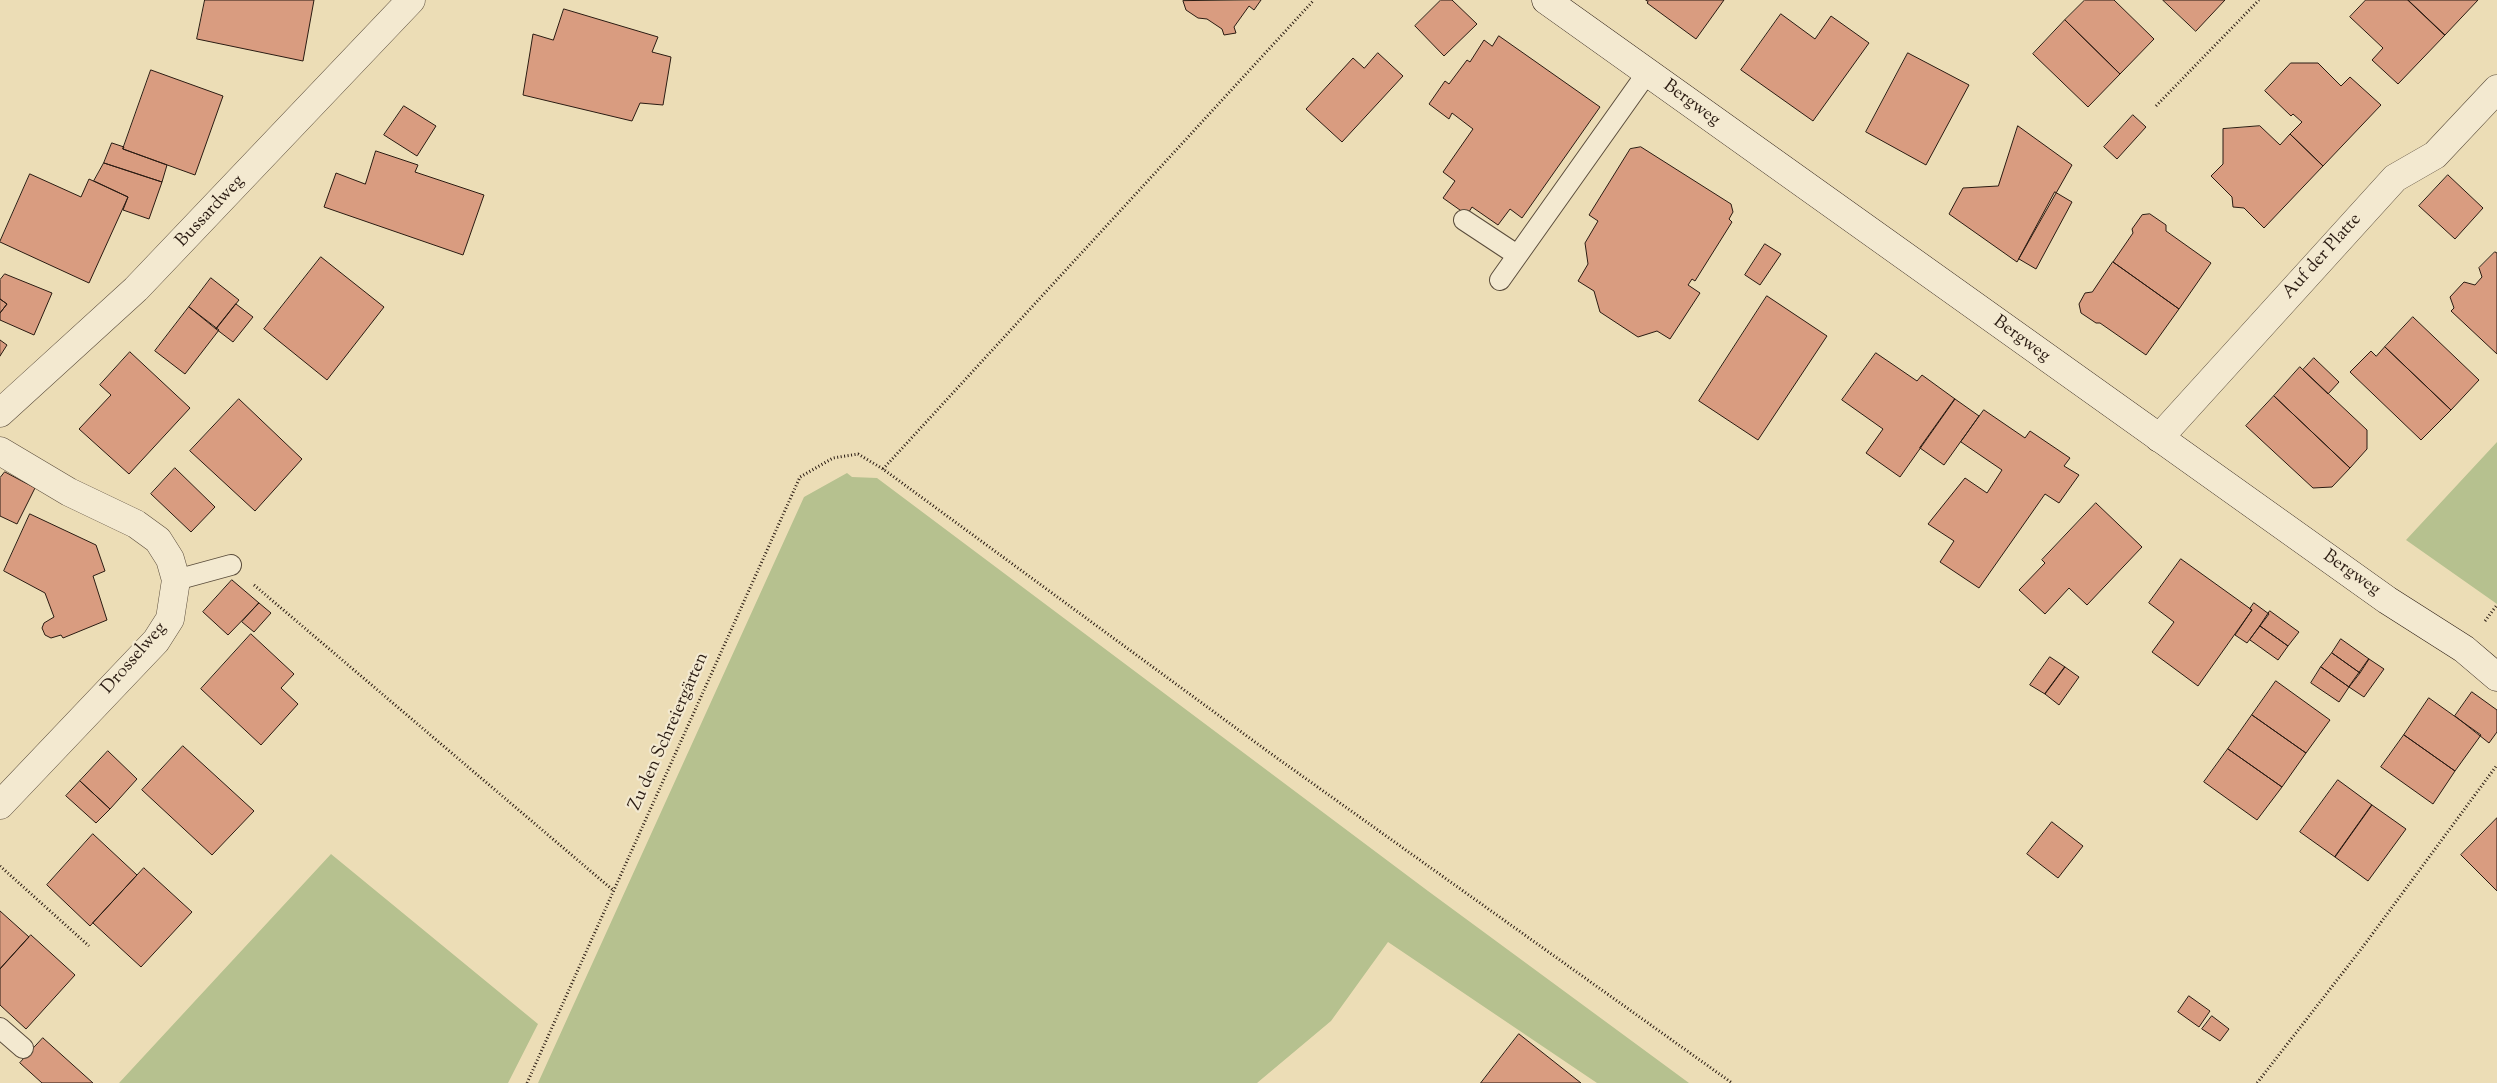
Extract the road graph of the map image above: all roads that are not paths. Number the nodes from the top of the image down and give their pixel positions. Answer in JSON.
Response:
{"nodes":[{"id":1,"x":411,"y":0,"type":"edge"},
{"id":2,"x":1546,"y":0,"type":"edge"},
{"id":3,"x":1647,"y":73,"type":"junction"},
{"id":4,"x":2497,"y":89,"type":"edge"},
{"id":5,"x":1464,"y":220,"type":"dead end"},
{"id":6,"x":1517,"y":255,"type":"junction"},
{"id":7,"x":1500,"y":280,"type":"dead end"},
{"id":8,"x":0,"y":413,"type":"edge"},
{"id":9,"x":2159,"y":438,"type":"junction"},
{"id":10,"x":1,"y":453,"type":"edge"},
{"id":11,"x":230,"y":565,"type":"road end"},
{"id":12,"x":176,"y":580,"type":"junction"},
{"id":13,"x":2497,"y":677,"type":"edge"},
{"id":14,"x":0,"y":805,"type":"edge"},
{"id":15,"x":0,"y":1028,"type":"edge"},
{"id":16,"x":23,"y":1048,"type":"dead end"}],
"edges":[{"from":1,"to":8,"type":"street","name":"Bussardweg"},
{"from":2,"to":3,"type":"street","name":"Bergweg"},
{"from":3,"to":6,"type":"lane"},
{"from":3,"to":9,"type":"street","name":"Bergweg"},
{"from":4,"to":9,"type":"street","name":"Auf der Platte"},
{"from":5,"to":6,"type":"lane"},
{"from":6,"to":7,"type":"lane"},
{"from":9,"to":13,"type":"street","name":"Bergweg"},
{"from":10,"to":12,"type":"street","name":"Drosselweg"},
{"from":11,"to":12,"type":"lane"},
{"from":12,"to":14,"type":"street","name":"Drosselweg"},
{"from":15,"to":16,"type":"lane"}]}
